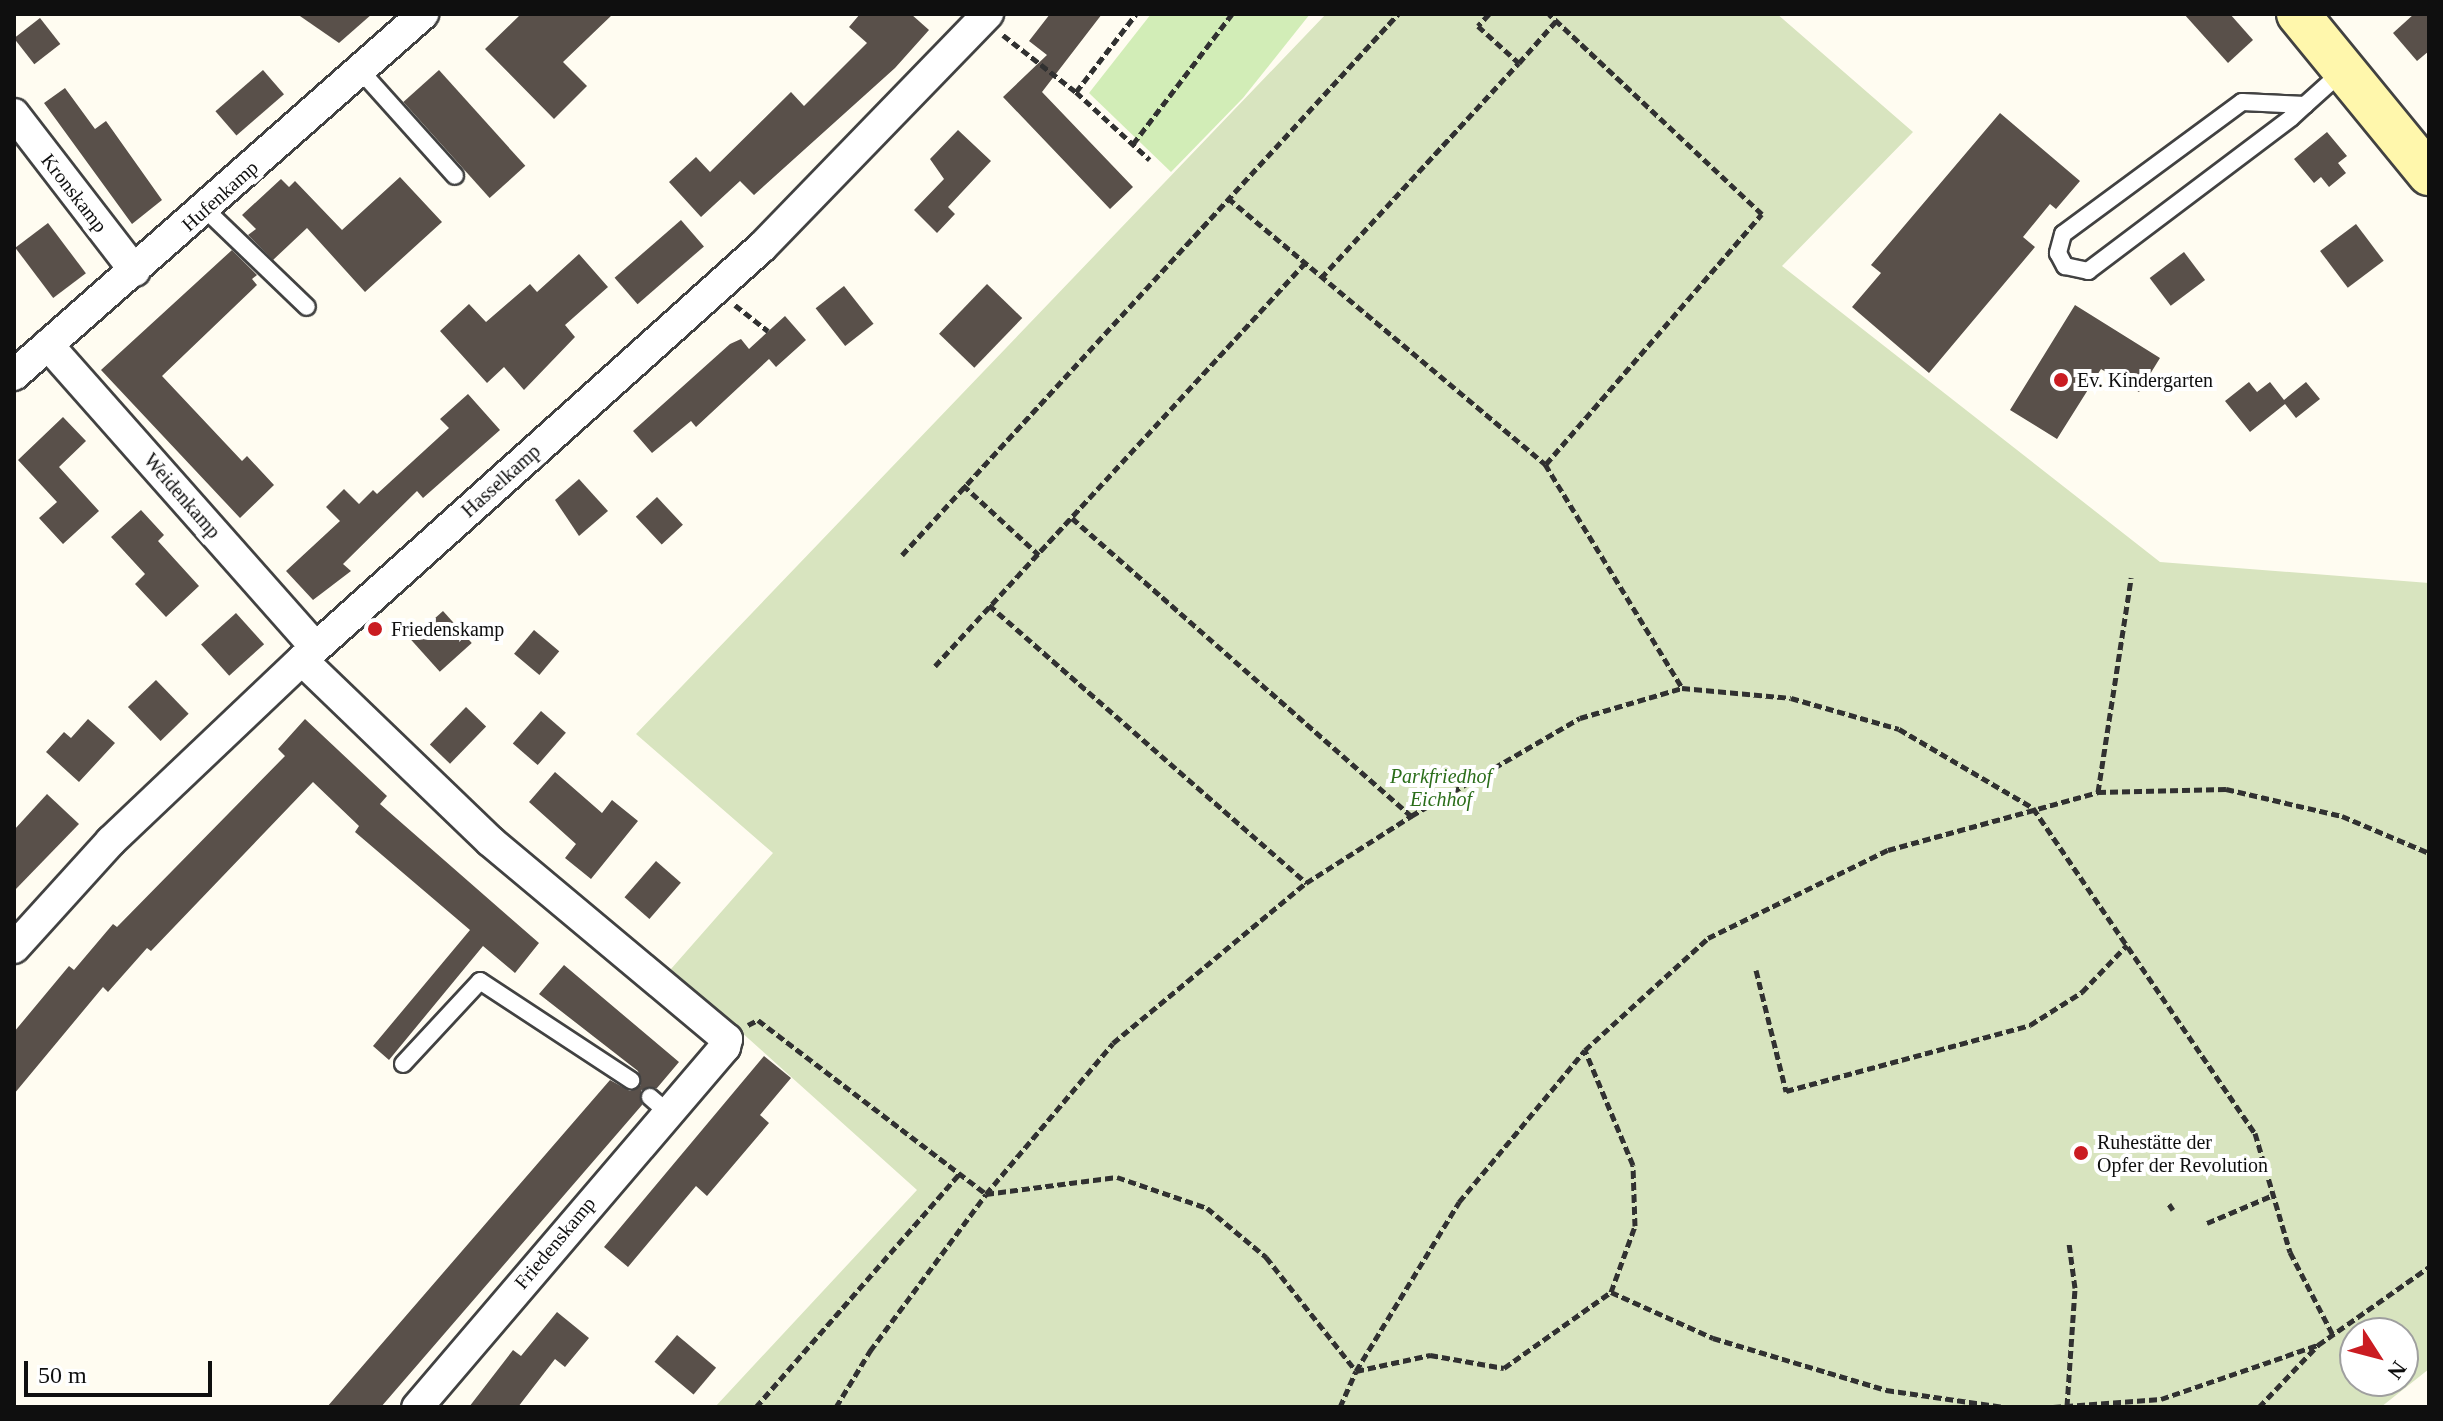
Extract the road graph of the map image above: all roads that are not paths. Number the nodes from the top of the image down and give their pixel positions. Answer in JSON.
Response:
{"nodes":[{"id":1,"x":423,"y":14,"type":"edge"},
{"id":2,"x":2298,"y":14,"type":"edge"},
{"id":3,"x":986,"y":17,"type":"edge"},
{"id":4,"x":2345,"y":69,"type":"junction"},
{"id":5,"x":360,"y":70,"type":"junction"},
{"id":6,"x":2305,"y":105,"type":"junction"},
{"id":7,"x":14,"y":114,"type":"edge"},
{"id":8,"x":2429,"y":174,"type":"edge"},
{"id":9,"x":455,"y":176,"type":"dead end"},
{"id":10,"x":205,"y":209,"type":"junction"},
{"id":11,"x":135,"y":271,"type":"junction"},
{"id":12,"x":307,"y":307,"type":"dead end"},
{"id":13,"x":48,"y":345,"type":"junction"},
{"id":14,"x":14,"y":375,"type":"edge"},
{"id":15,"x":309,"y":654,"type":"junction"},
{"id":16,"x":14,"y":948,"type":"edge"},
{"id":17,"x":403,"y":1064,"type":"dead end"},
{"id":18,"x":631,"y":1080,"type":"dead end"},
{"id":19,"x":417,"y":1407,"type":"edge"}],
"edges":[{"from":1,"to":5,"type":"street","name":"Hufenkamp"},
{"from":2,"to":4,"type":"street"},
{"from":3,"to":15,"type":"street","name":"Hasselkamp"},
{"from":4,"to":6,"type":"lane"},
{"from":4,"to":8,"type":"street"},
{"from":5,"to":9,"type":"lane"},
{"from":5,"to":10,"type":"street","name":"Hufenkamp"},
{"from":6,"to":6,"type":"lane"},
{"from":7,"to":11,"type":"street","name":"Kronskamp"},
{"from":10,"to":11,"type":"street","name":"Hufenkamp"},
{"from":10,"to":12,"type":"lane"},
{"from":11,"to":13,"type":"street","name":"Hufenkamp"},
{"from":13,"to":14,"type":"street","name":"Hufenkamp"},
{"from":13,"to":15,"type":"street","name":"Weidenkamp"},
{"from":15,"to":16,"type":"street","name":"Hasselkamp"},
{"from":15,"to":19,"type":"street","name":"Friedenskamp"},
{"from":17,"to":18,"type":"lane"}]}
